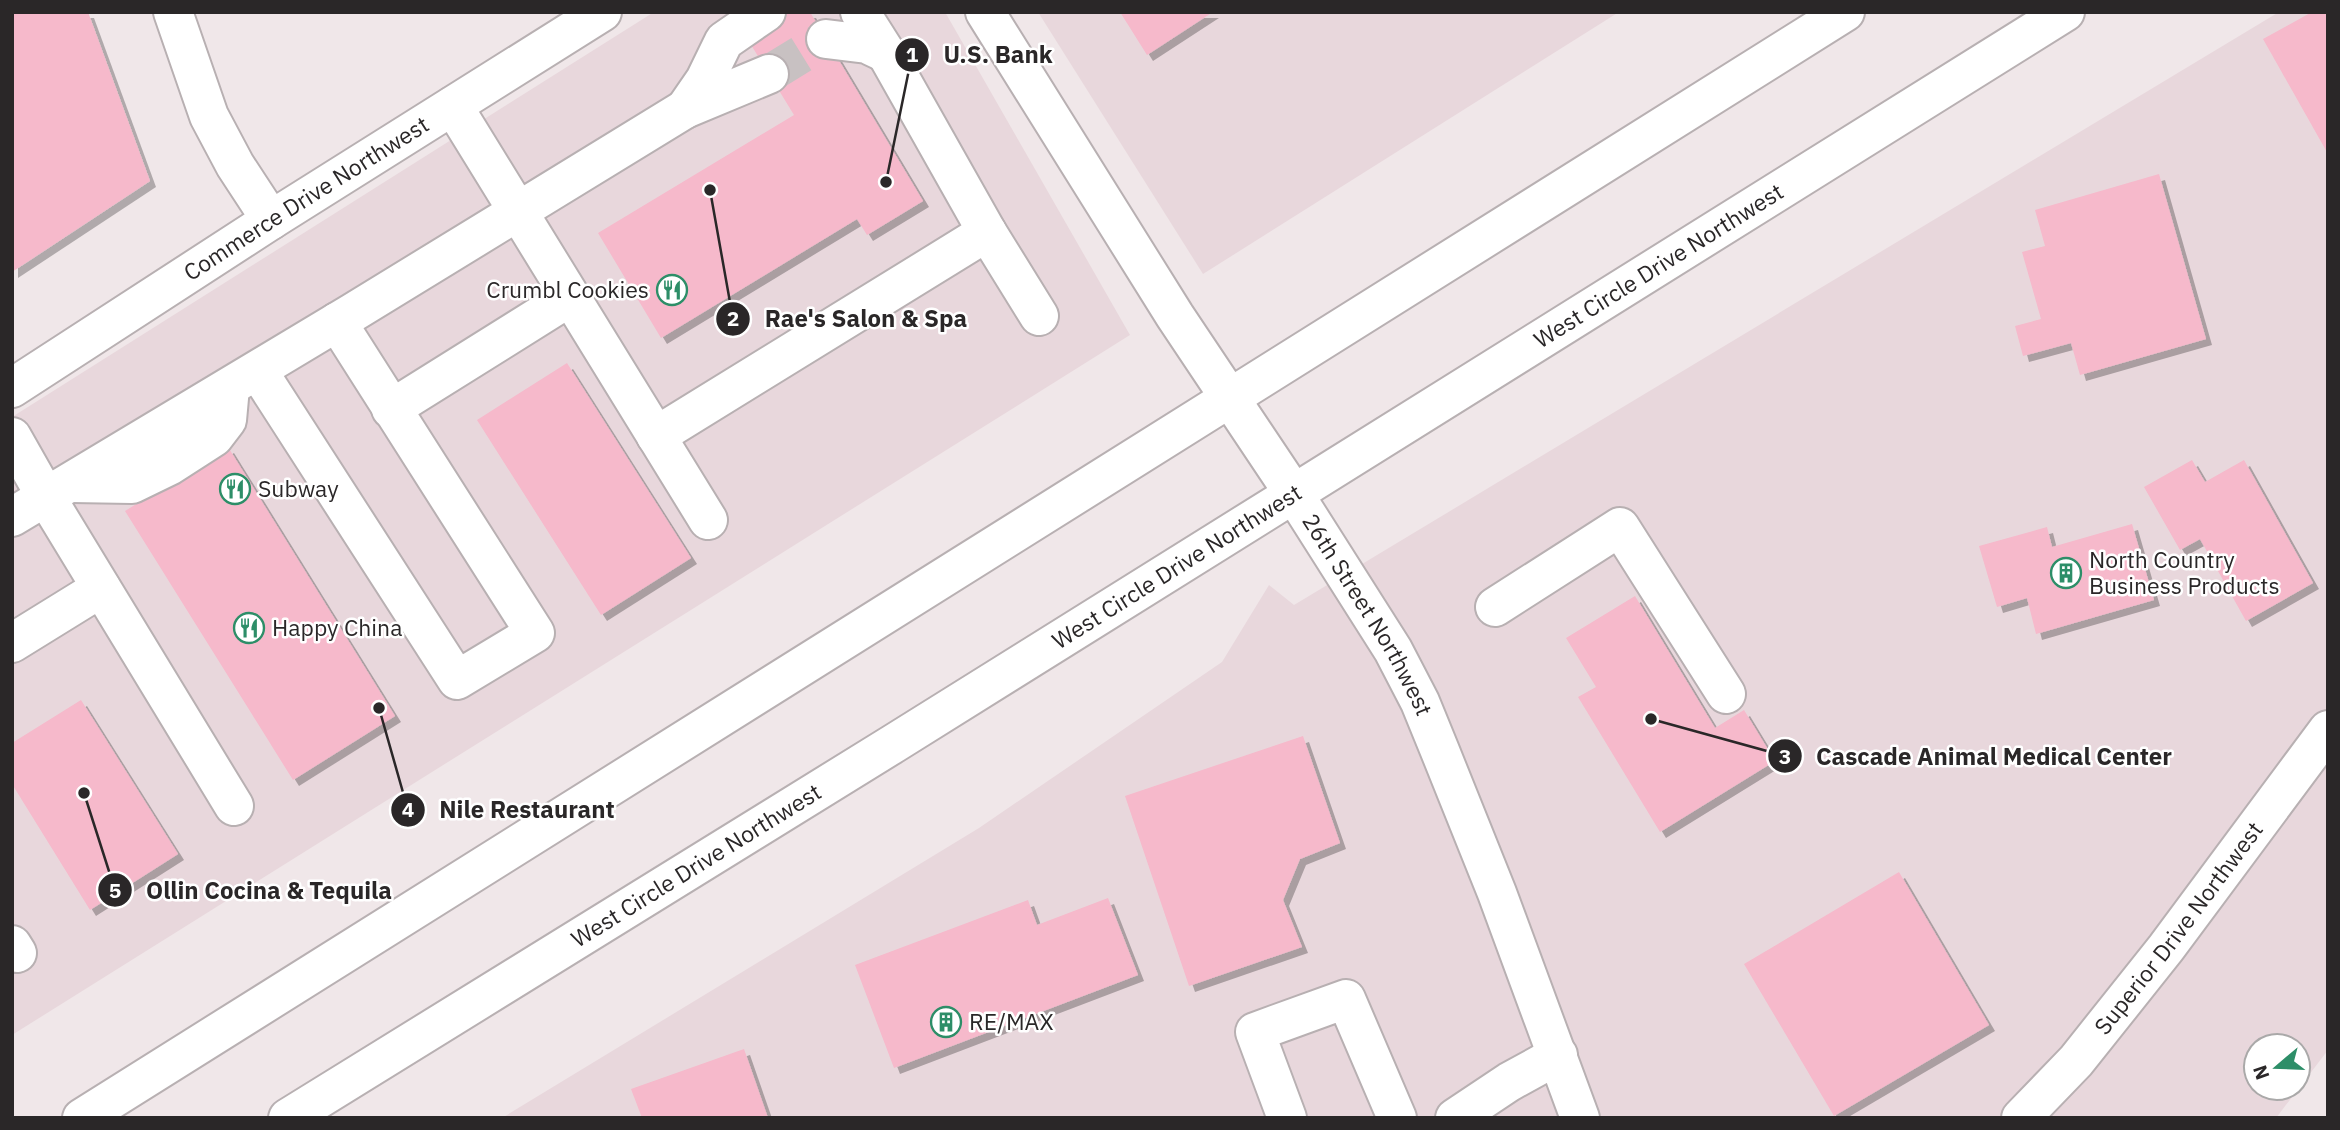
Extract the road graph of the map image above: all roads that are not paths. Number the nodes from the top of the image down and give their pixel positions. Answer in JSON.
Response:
{"nodes":[{"id":1,"x":173,"y":12,"type":"edge"},
{"id":2,"x":603,"y":12,"type":"edge"},
{"id":3,"x":766,"y":12,"type":"edge"},
{"id":4,"x":860,"y":12,"type":"edge"},
{"id":5,"x":985,"y":12,"type":"edge"},
{"id":6,"x":1844,"y":12,"type":"edge"},
{"id":7,"x":2065,"y":12,"type":"edge"},
{"id":8,"x":826,"y":39,"type":"tunnel mouth"},
{"id":9,"x":886,"y":53,"type":"junction"},
{"id":10,"x":769,"y":74,"type":"tunnel mouth"},
{"id":11,"x":453,"y":106,"type":"junction"},
{"id":12,"x":685,"y":109,"type":"junction"},
{"id":13,"x":519,"y":213,"type":"junction"},
{"id":14,"x":271,"y":220,"type":"junction"},
{"id":15,"x":987,"y":232,"type":"junction"},
{"id":16,"x":570,"y":297,"type":"junction"},
{"id":17,"x":1039,"y":316,"type":"dead end"},
{"id":18,"x":337,"y":322,"type":"junction"},
{"id":19,"x":244,"y":379,"type":"junction"},
{"id":20,"x":12,"y":388,"type":"edge"},
{"id":21,"x":1230,"y":400,"type":"junction"},
{"id":22,"x":391,"y":409,"type":"junction"},
{"id":23,"x":656,"y":436,"type":"junction"},
{"id":24,"x":12,"y":437,"type":"edge"},
{"id":25,"x":59,"y":490,"type":"junction"},
{"id":26,"x":1294,"y":494,"type":"junction"},
{"id":27,"x":12,"y":517,"type":"edge"},
{"id":28,"x":708,"y":520,"type":"dead end"},
{"id":29,"x":101,"y":588,"type":"junction"},
{"id":30,"x":1495,"y":607,"type":"dead end"},
{"id":31,"x":12,"y":643,"type":"edge"},
{"id":32,"x":1726,"y":694,"type":"dead end"},
{"id":33,"x":2328,"y":730,"type":"edge"},
{"id":34,"x":234,"y":806,"type":"dead end"},
{"id":35,"x":1558,"y":1055,"type":"junction"},
{"id":36,"x":82,"y":1118,"type":"edge"},
{"id":37,"x":288,"y":1118,"type":"edge"},
{"id":38,"x":1287,"y":1118,"type":"edge"},
{"id":39,"x":1397,"y":1118,"type":"edge"},
{"id":40,"x":1455,"y":1118,"type":"edge"},
{"id":41,"x":1580,"y":1118,"type":"edge"},
{"id":42,"x":2021,"y":1118,"type":"edge"}],
"edges":[{"from":1,"to":14,"type":"main road"},
{"from":2,"to":11,"type":"main road","name":"Commerce Drive Northwest"},
{"from":3,"to":12,"type":"main road"},
{"from":4,"to":9,"type":"main road"},
{"from":5,"to":21,"type":"main road","name":"26th Street Northwest"},
{"from":6,"to":21,"type":"main road"},
{"from":7,"to":26,"type":"main road","name":"West Circle Drive Northwest"},
{"from":8,"to":9,"type":"main road"},
{"from":9,"to":15,"type":"main road"},
{"from":10,"to":12,"type":"main road"},
{"from":11,"to":13,"type":"main road"},
{"from":11,"to":14,"type":"main road","name":"Commerce Drive Northwest"},
{"from":12,"to":13,"type":"main road"},
{"from":13,"to":16,"type":"main road"},
{"from":13,"to":18,"type":"main road"},
{"from":14,"to":20,"type":"main road","name":"Commerce Drive Northwest"},
{"from":15,"to":17,"type":"main road"},
{"from":15,"to":23,"type":"main road"},
{"from":16,"to":22,"type":"main road"},
{"from":16,"to":23,"type":"main road"},
{"from":18,"to":19,"type":"main road"},
{"from":18,"to":22,"type":"main road"},
{"from":19,"to":22,"type":"main road"},
{"from":19,"to":25,"type":"main road"},
{"from":21,"to":26,"type":"main road","name":"26th Street Northwest"},
{"from":21,"to":36,"type":"main road"},
{"from":23,"to":28,"type":"main road"},
{"from":24,"to":25,"type":"main road"},
{"from":25,"to":27,"type":"main road"},
{"from":25,"to":29,"type":"main road"},
{"from":26,"to":35,"type":"main road","name":"26th Street Northwest"},
{"from":26,"to":37,"type":"main road","name":"West Circle Drive Northwest"},
{"from":29,"to":31,"type":"main road"},
{"from":29,"to":34,"type":"main road"},
{"from":30,"to":32,"type":"main road"},
{"from":33,"to":42,"type":"main road","name":"Superior Drive Northwest"},
{"from":35,"to":40,"type":"main road"},
{"from":35,"to":41,"type":"main road","name":"26th Street Northwest"},
{"from":38,"to":39,"type":"main road"}]}
